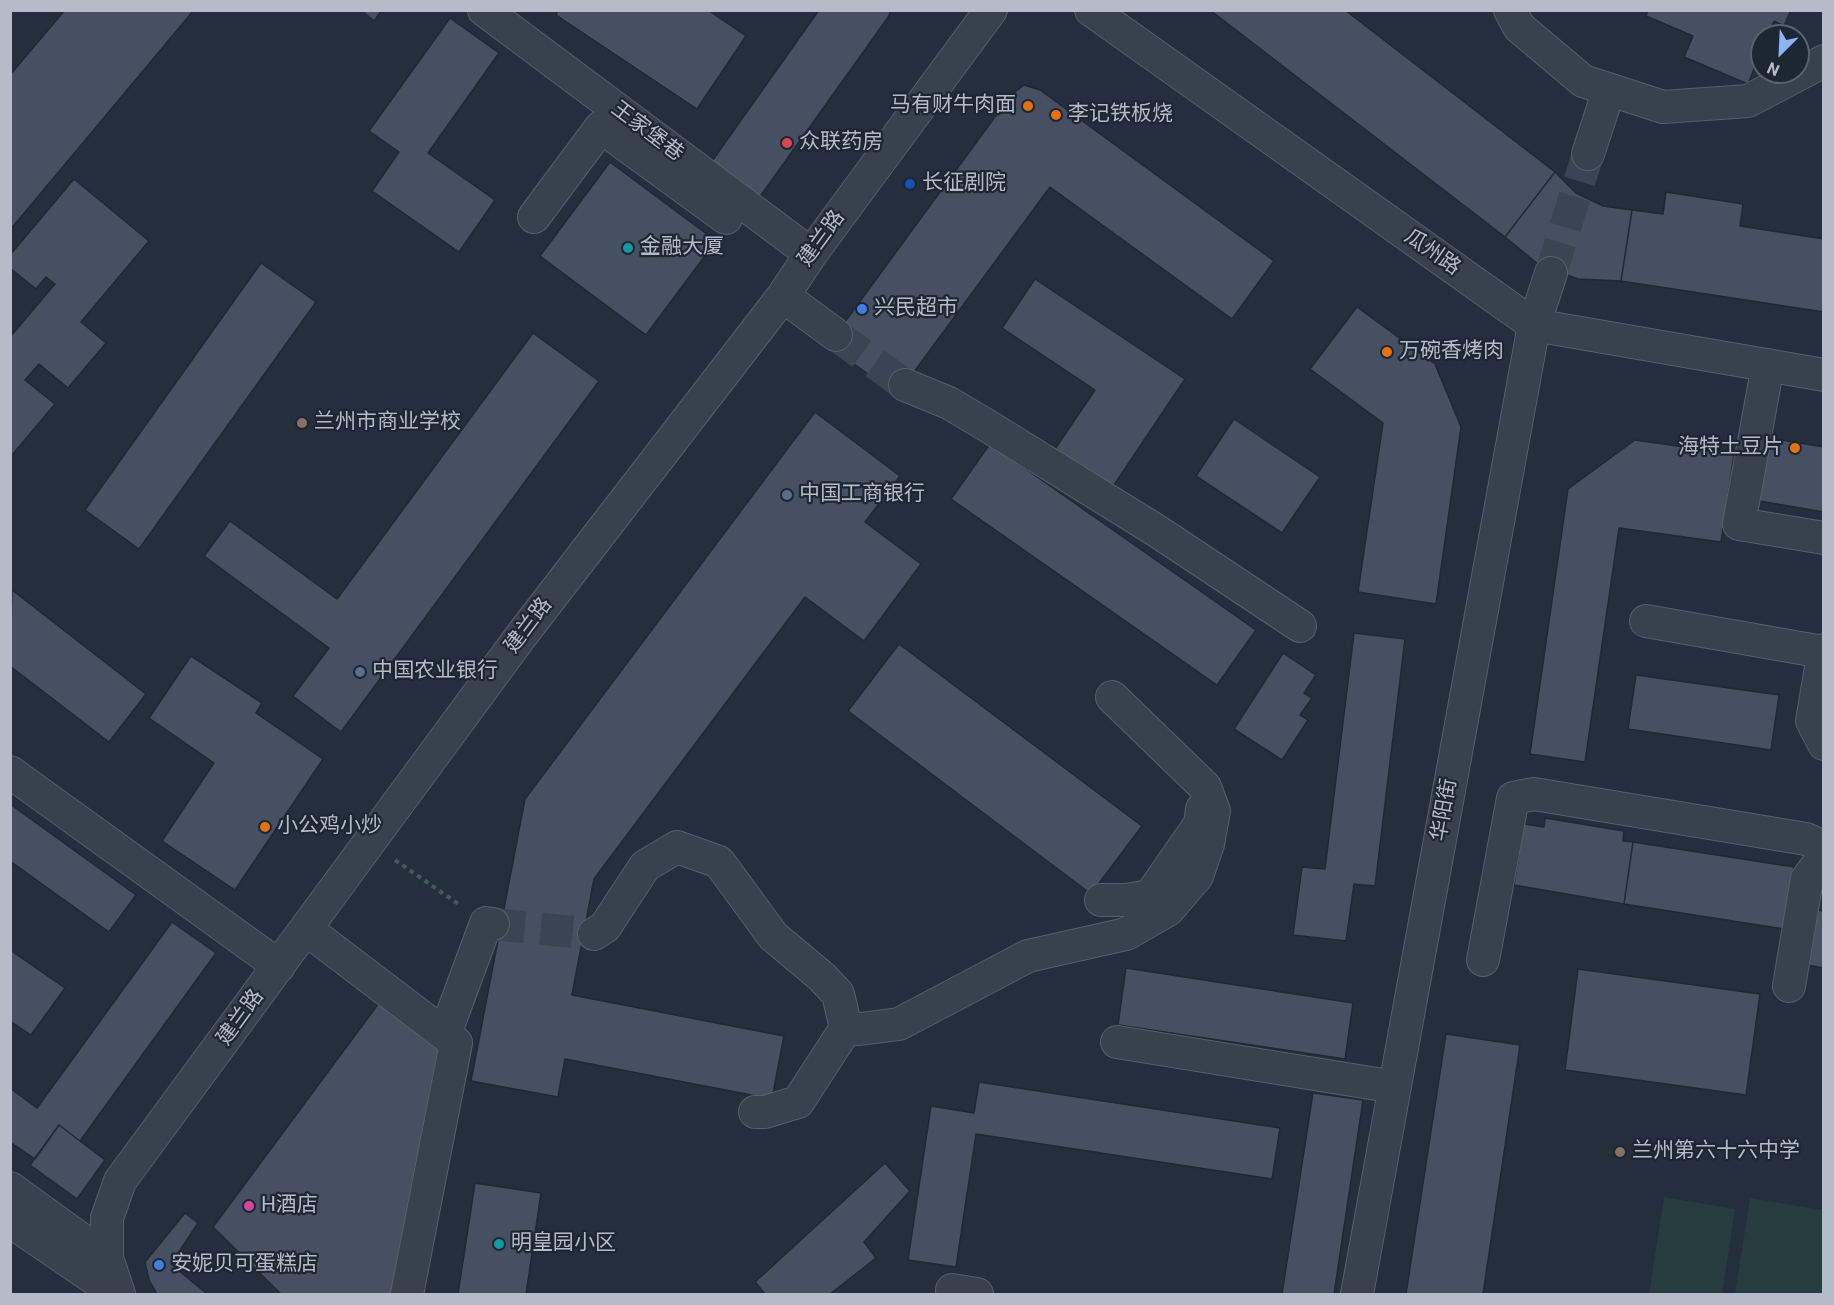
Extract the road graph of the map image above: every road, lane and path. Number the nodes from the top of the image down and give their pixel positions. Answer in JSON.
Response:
{"nodes":[{"id":1,"x":484,"y":10,"type":"edge"},
{"id":2,"x":991,"y":10,"type":"edge"},
{"id":3,"x":1091,"y":10,"type":"edge"},
{"id":4,"x":1510,"y":10,"type":"edge"},
{"id":5,"x":1817,"y":69,"type":"edge"},
{"id":6,"x":1609,"y":90,"type":"junction"},
{"id":7,"x":1588,"y":154,"type":"tunnel mouth"},
{"id":8,"x":534,"y":217,"type":"dead end"},
{"id":9,"x":1551,"y":273,"type":"tunnel mouth"},
{"id":10,"x":798,"y":274,"type":"junction"},
{"id":11,"x":1534,"y":325,"type":"junction"},
{"id":12,"x":836,"y":334,"type":"tunnel mouth"},
{"id":13,"x":1768,"y":365,"type":"junction"},
{"id":14,"x":1824,"y":375,"type":"edge"},
{"id":15,"x":905,"y":385,"type":"tunnel mouth"},
{"id":16,"x":1824,"y":538,"type":"edge"},
{"id":17,"x":1646,"y":621,"type":"dead end"},
{"id":18,"x":1300,"y":626,"type":"dead end"},
{"id":19,"x":1823,"y":651,"type":"edge"},
{"id":20,"x":1112,"y":697,"type":"dead end"},
{"id":21,"x":1824,"y":744,"type":"edge"},
{"id":22,"x":10,"y":772,"type":"edge"},
{"id":23,"x":1205,"y":787,"type":"junction"},
{"id":24,"x":370,"y":842,"type":"junction"},
{"id":25,"x":1824,"y":847,"type":"edge"},
{"id":26,"x":1824,"y":857,"type":"edge"},
{"id":27,"x":1101,"y":900,"type":"dead end"},
{"id":28,"x":490,"y":923,"type":"joint"},
{"id":29,"x":306,"y":929,"type":"junction"},
{"id":30,"x":594,"y":934,"type":"dead end"},
{"id":31,"x":1483,"y":960,"type":"dead end"},
{"id":32,"x":279,"y":966,"type":"junction"},
{"id":33,"x":1789,"y":986,"type":"dead end"},
{"id":34,"x":846,"y":1028,"type":"junction"},
{"id":35,"x":445,"y":1034,"type":"junction"},
{"id":36,"x":1117,"y":1042,"type":"dead end"},
{"id":37,"x":1395,"y":1087,"type":"junction"},
{"id":38,"x":754,"y":1112,"type":"dead end"},
{"id":39,"x":10,"y":1188,"type":"edge"},
{"id":40,"x":10,"y":1221,"type":"edge"},
{"id":41,"x":107,"y":1258,"type":"junction"},
{"id":42,"x":118,"y":1294,"type":"edge"},
{"id":43,"x":407,"y":1294,"type":"edge"},
{"id":44,"x":1357,"y":1294,"type":"edge"}],
"edges":[{"from":1,"to":10,"type":"street","name":"王家堡巷"},
{"from":2,"to":10,"type":"street","name":"建兰路"},
{"from":3,"to":11,"type":"street","name":"瓜州路"},
{"from":4,"to":6,"type":"street"},
{"from":5,"to":6,"type":"street"},
{"from":6,"to":7,"type":"street"},
{"from":8,"to":10,"type":"street"},
{"from":9,"to":11,"type":"street","name":"华阳街"},
{"from":10,"to":12,"type":"street"},
{"from":10,"to":24,"type":"street","name":"建兰路"},
{"from":11,"to":13,"type":"street","name":"瓜州路"},
{"from":11,"to":37,"type":"street","name":"华阳街"},
{"from":13,"to":14,"type":"street","name":"瓜州路"},
{"from":13,"to":16,"type":"street"},
{"from":15,"to":18,"type":"street"},
{"from":17,"to":19,"type":"street"},
{"from":19,"to":21,"type":"street"},
{"from":20,"to":23,"type":"street"},
{"from":22,"to":32,"type":"street"},
{"from":23,"to":27,"type":"street"},
{"from":23,"to":34,"type":"street"},
{"from":24,"to":28,"type":"path"},
{"from":24,"to":29,"type":"street","name":"建兰路"},
{"from":25,"to":31,"type":"street"},
{"from":26,"to":33,"type":"street"},
{"from":28,"to":35,"type":"street"},
{"from":29,"to":32,"type":"street","name":"建兰路"},
{"from":29,"to":35,"type":"street"},
{"from":30,"to":34,"type":"street"},
{"from":32,"to":41,"type":"street","name":"建兰路"},
{"from":34,"to":38,"type":"street"},
{"from":35,"to":43,"type":"street"},
{"from":36,"to":37,"type":"street"},
{"from":37,"to":44,"type":"street","name":"华阳街"},
{"from":39,"to":41,"type":"street"},
{"from":40,"to":42,"type":"street"},
{"from":41,"to":42,"type":"street","name":"建兰路"}]}
